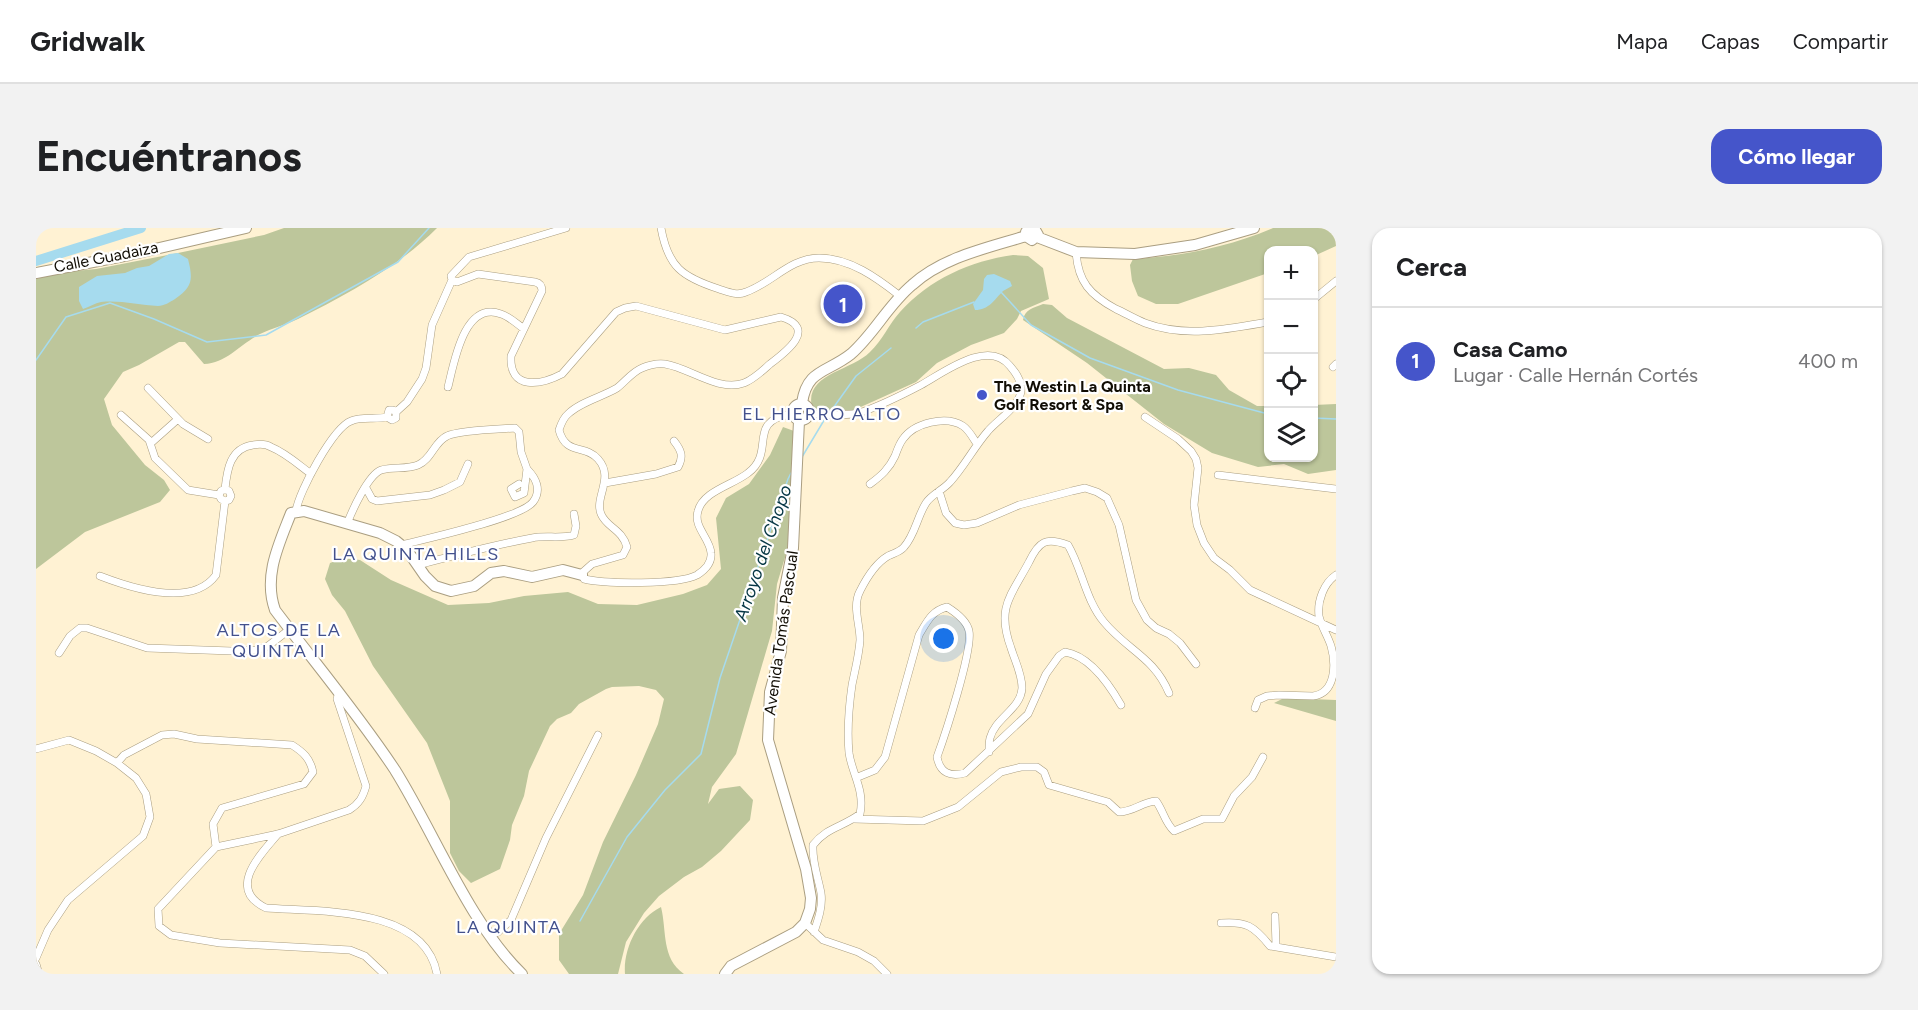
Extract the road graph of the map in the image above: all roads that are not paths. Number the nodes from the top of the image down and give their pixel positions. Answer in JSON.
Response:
{"nodes":[{"id":1,"x":246,"y":228,"type":"edge"},
{"id":2,"x":566,"y":228,"type":"edge"},
{"id":3,"x":661,"y":228,"type":"edge"},
{"id":4,"x":1254,"y":228,"type":"edge"},
{"id":5,"x":1032,"y":232,"type":"edge"},
{"id":6,"x":1076,"y":252,"type":"junction"},
{"id":7,"x":36,"y":273,"type":"edge"},
{"id":8,"x":452,"y":280,"type":"junction"},
{"id":9,"x":1336,"y":281,"type":"edge"},
{"id":10,"x":900,"y":296,"type":"junction"},
{"id":11,"x":1318,"y":296,"type":"edge"},
{"id":12,"x":1264,"y":323,"type":"edge"},
{"id":13,"x":524,"y":329,"type":"junction"},
{"id":14,"x":448,"y":387,"type":"dead end"},
{"id":15,"x":148,"y":388,"type":"dead end"},
{"id":16,"x":802,"y":403,"type":"junction"},
{"id":17,"x":810,"y":413,"type":"junction"},
{"id":18,"x":121,"y":414,"type":"dead end"},
{"id":19,"x":796,"y":417,"type":"junction"},
{"id":20,"x":1145,"y":417,"type":"dead end"},
{"id":21,"x":178,"y":418,"type":"junction"},
{"id":22,"x":208,"y":439,"type":"dead end"},
{"id":23,"x":674,"y":441,"type":"dead end"},
{"id":24,"x":150,"y":443,"type":"junction"},
{"id":25,"x":977,"y":444,"type":"junction"},
{"id":26,"x":468,"y":464,"type":"dead end"},
{"id":27,"x":527,"y":468,"type":"junction"},
{"id":28,"x":311,"y":474,"type":"junction"},
{"id":29,"x":1218,"y":475,"type":"dead end"},
{"id":30,"x":605,"y":483,"type":"junction"},
{"id":31,"x":519,"y":484,"type":"dead end"},
{"id":32,"x":870,"y":484,"type":"dead end"},
{"id":33,"x":366,"y":488,"type":"junction"},
{"id":34,"x":1336,"y":489,"type":"edge"},
{"id":35,"x":939,"y":491,"type":"junction"},
{"id":36,"x":222,"y":492,"type":"junction"},
{"id":37,"x":296,"y":511,"type":"junction"},
{"id":38,"x":574,"y":514,"type":"dead end"},
{"id":39,"x":347,"y":524,"type":"junction"},
{"id":40,"x":401,"y":545,"type":"junction"},
{"id":41,"x":418,"y":565,"type":"junction"},
{"id":42,"x":1336,"y":574,"type":"edge"},
{"id":43,"x":582,"y":575,"type":"junction"},
{"id":44,"x":100,"y":576,"type":"dead end"},
{"id":45,"x":1323,"y":625,"type":"junction"},
{"id":46,"x":290,"y":629,"type":"junction"},
{"id":47,"x":1336,"y":630,"type":"edge"},
{"id":48,"x":59,"y":653,"type":"dead end"},
{"id":49,"x":1196,"y":664,"type":"dead end"},
{"id":50,"x":339,"y":692,"type":"junction"},
{"id":51,"x":1169,"y":693,"type":"dead end"},
{"id":52,"x":1121,"y":705,"type":"dead end"},
{"id":53,"x":1255,"y":708,"type":"dead end"},
{"id":54,"x":598,"y":735,"type":"dead end"},
{"id":55,"x":36,"y":749,"type":"edge"},
{"id":56,"x":989,"y":752,"type":"junction"},
{"id":57,"x":1263,"y":757,"type":"dead end"},
{"id":58,"x":117,"y":763,"type":"junction"},
{"id":59,"x":858,"y":777,"type":"junction"},
{"id":60,"x":853,"y":819,"type":"junction"},
{"id":61,"x":278,"y":834,"type":"junction"},
{"id":62,"x":216,"y":847,"type":"junction"},
{"id":63,"x":1275,"y":916,"type":"dead end"},
{"id":64,"x":805,"y":923,"type":"junction"},
{"id":65,"x":1221,"y":923,"type":"dead end"},
{"id":66,"x":814,"y":932,"type":"junction"},
{"id":67,"x":491,"y":935,"type":"junction"},
{"id":68,"x":1276,"y":945,"type":"junction"},
{"id":69,"x":1336,"y":957,"type":"edge"},
{"id":70,"x":36,"y":958,"type":"edge"},
{"id":71,"x":727,"y":973,"type":"edge"},
{"id":72,"x":384,"y":974,"type":"edge"},
{"id":73,"x":437,"y":974,"type":"edge"},
{"id":74,"x":522,"y":974,"type":"edge"},
{"id":75,"x":887,"y":974,"type":"edge"}],
"edges":[{"from":1,"to":7,"type":"street","name":"Calle Guadaiza"},
{"from":2,"to":8,"type":"street"},
{"from":3,"to":10,"type":"street"},
{"from":4,"to":6,"type":"street"},
{"from":5,"to":6,"type":"street"},
{"from":5,"to":10,"type":"street"},
{"from":6,"to":12,"type":"street"},
{"from":8,"to":13,"type":"street"},
{"from":8,"to":28,"type":"street"},
{"from":9,"to":11,"type":"street"},
{"from":10,"to":16,"type":"street"},
{"from":13,"to":14,"type":"street"},
{"from":13,"to":30,"type":"street"},
{"from":15,"to":21,"type":"street"},
{"from":16,"to":17,"type":"street"},
{"from":16,"to":19,"type":"street"},
{"from":17,"to":19,"type":"street"},
{"from":17,"to":25,"type":"street"},
{"from":18,"to":24,"type":"street"},
{"from":19,"to":43,"type":"street"},
{"from":19,"to":64,"type":"street","name":"Avenida Tomás Pascual"},
{"from":20,"to":45,"type":"street"},
{"from":21,"to":22,"type":"street"},
{"from":21,"to":24,"type":"street"},
{"from":23,"to":30,"type":"street"},
{"from":24,"to":36,"type":"street"},
{"from":25,"to":32,"type":"street"},
{"from":25,"to":35,"type":"street"},
{"from":26,"to":33,"type":"street"},
{"from":27,"to":31,"type":"street"},
{"from":27,"to":33,"type":"street"},
{"from":27,"to":40,"type":"street"},
{"from":28,"to":36,"type":"street"},
{"from":28,"to":37,"type":"street"},
{"from":29,"to":34,"type":"street"},
{"from":30,"to":43,"type":"street"},
{"from":33,"to":39,"type":"street"},
{"from":35,"to":49,"type":"street"},
{"from":35,"to":59,"type":"street"},
{"from":36,"to":44,"type":"street"},
{"from":37,"to":39,"type":"street"},
{"from":37,"to":46,"type":"street"},
{"from":38,"to":41,"type":"street"},
{"from":39,"to":40,"type":"street"},
{"from":40,"to":41,"type":"street"},
{"from":41,"to":43,"type":"street"},
{"from":42,"to":45,"type":"street"},
{"from":45,"to":47,"type":"street"},
{"from":45,"to":53,"type":"street"},
{"from":46,"to":48,"type":"street"},
{"from":46,"to":50,"type":"street"},
{"from":50,"to":61,"type":"street"},
{"from":50,"to":67,"type":"street"},
{"from":51,"to":56,"type":"street"},
{"from":52,"to":56,"type":"street"},
{"from":54,"to":67,"type":"street"},
{"from":55,"to":58,"type":"street"},
{"from":56,"to":59,"type":"street"},
{"from":57,"to":60,"type":"street"},
{"from":58,"to":62,"type":"street"},
{"from":58,"to":70,"type":"street"},
{"from":59,"to":60,"type":"street"},
{"from":60,"to":66,"type":"street"},
{"from":61,"to":62,"type":"street"},
{"from":61,"to":73,"type":"street"},
{"from":62,"to":72,"type":"street"},
{"from":63,"to":68,"type":"street"},
{"from":64,"to":66,"type":"street"},
{"from":64,"to":71,"type":"street"},
{"from":65,"to":68,"type":"street"},
{"from":66,"to":75,"type":"street"},
{"from":67,"to":74,"type":"street"},
{"from":68,"to":69,"type":"street"}]}
